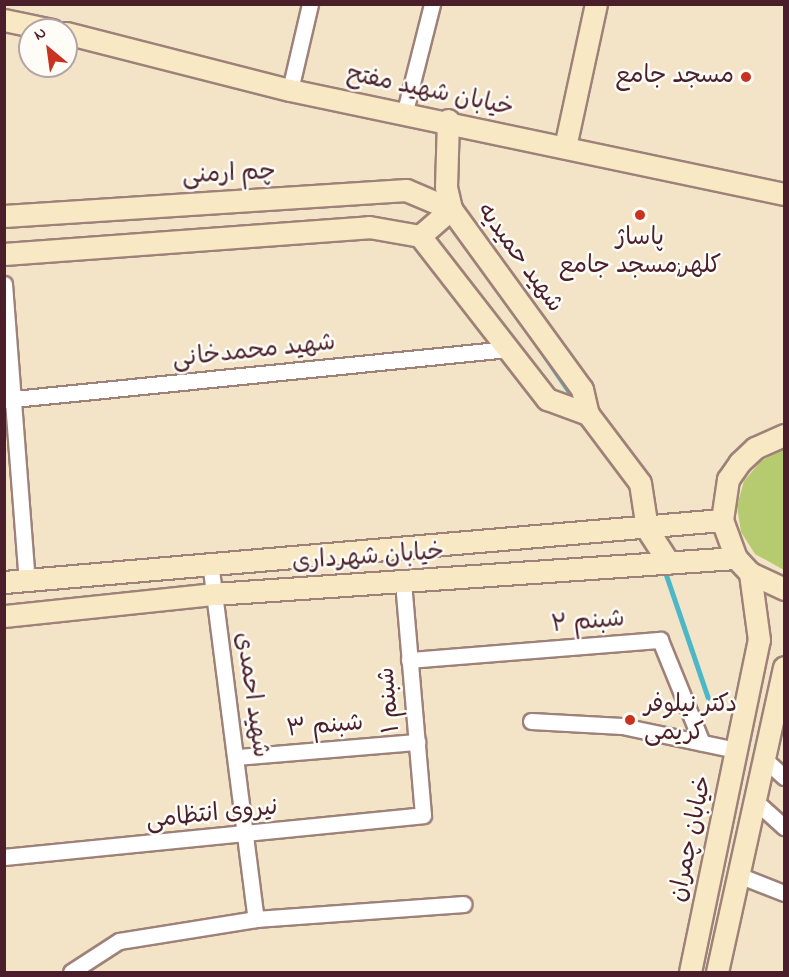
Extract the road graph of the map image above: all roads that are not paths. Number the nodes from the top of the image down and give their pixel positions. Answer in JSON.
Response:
{"nodes":[{"id":1,"x":432,"y":4,"type":"edge"},
{"id":2,"x":596,"y":4,"type":"edge"},
{"id":3,"x":307,"y":5,"type":"edge"},
{"id":4,"x":78,"y":36,"type":"edge"},
{"id":5,"x":290,"y":90,"type":"junction"},
{"id":6,"x":405,"y":111,"type":"junction"},
{"id":7,"x":448,"y":120,"type":"junction"},
{"id":8,"x":565,"y":147,"type":"junction"},
{"id":9,"x":784,"y":194,"type":"edge"},
{"id":10,"x":452,"y":209,"type":"junction"},
{"id":11,"x":4,"y":216,"type":"edge"},
{"id":12,"x":420,"y":236,"type":"junction"},
{"id":13,"x":4,"y":254,"type":"edge"},
{"id":14,"x":4,"y":285,"type":"edge"},
{"id":15,"x":508,"y":349,"type":"junction"},
{"id":16,"x":9,"y":399,"type":"edge"},
{"id":17,"x":588,"y":414,"type":"junction"},
{"id":18,"x":784,"y":435,"type":"edge"},
{"id":19,"x":722,"y":520,"type":"junction"},
{"id":20,"x":647,"y":529,"type":"junction"},
{"id":21,"x":210,"y":562,"type":"junction"},
{"id":22,"x":669,"y":563,"type":"junction"},
{"id":23,"x":743,"y":566,"type":"junction"},
{"id":24,"x":27,"y":580,"type":"junction"},
{"id":25,"x":403,"y":581,"type":"junction"},
{"id":26,"x":4,"y":582,"type":"edge"},
{"id":27,"x":784,"y":589,"type":"edge"},
{"id":28,"x":214,"y":594,"type":"junction"},
{"id":29,"x":4,"y":616,"type":"edge"},
{"id":30,"x":409,"y":660,"type":"junction"},
{"id":31,"x":784,"y":667,"type":"edge"},
{"id":32,"x":531,"y":721,"type":"dead end"},
{"id":33,"x":417,"y":742,"type":"junction"},
{"id":34,"x":702,"y":743,"type":"junction"},
{"id":35,"x":736,"y":750,"type":"junction"},
{"id":36,"x":237,"y":757,"type":"junction"},
{"id":37,"x":762,"y":757,"type":"junction"},
{"id":38,"x":784,"y":777,"type":"edge"},
{"id":39,"x":753,"y":799,"type":"junction"},
{"id":40,"x":423,"y":815,"type":"joint"},
{"id":41,"x":784,"y":827,"type":"edge"},
{"id":42,"x":247,"y":835,"type":"junction"},
{"id":43,"x":4,"y":857,"type":"edge"},
{"id":44,"x":738,"y":875,"type":"junction"},
{"id":45,"x":784,"y":893,"type":"edge"},
{"id":46,"x":463,"y":904,"type":"dead end"},
{"id":47,"x":256,"y":919,"type":"junction"},
{"id":48,"x":71,"y":972,"type":"edge"},
{"id":49,"x":690,"y":972,"type":"edge"},
{"id":50,"x":717,"y":972,"type":"edge"}],
"edges":[{"from":1,"to":6,"type":"street"},
{"from":2,"to":8,"type":"street"},
{"from":3,"to":5,"type":"street"},
{"from":4,"to":5,"type":"street","name":"خیابان شهید مفتح"},
{"from":5,"to":6,"type":"street","name":"خیابان شهید مفتح"},
{"from":6,"to":7,"type":"street","name":"خیابان شهید مفتح"},
{"from":7,"to":8,"type":"street","name":"خیابان شهید مفتح"},
{"from":7,"to":10,"type":"street","name":"شهید حمیدیه"},
{"from":8,"to":9,"type":"street","name":"خیابان شهید مفتح"},
{"from":10,"to":11,"type":"street","name":"چم ارمنی"},
{"from":10,"to":12,"type":"street"},
{"from":10,"to":17,"type":"street","name":"شهید حمیدیه"},
{"from":12,"to":13,"type":"street"},
{"from":12,"to":15,"type":"street"},
{"from":14,"to":16,"type":"street"},
{"from":15,"to":16,"type":"street","name":"شهید محمدخانی"},
{"from":15,"to":17,"type":"street"},
{"from":16,"to":24,"type":"street"},
{"from":17,"to":20,"type":"street","name":"شهید حمیدیه"},
{"from":18,"to":19,"type":"street"},
{"from":19,"to":20,"type":"street","name":"خیابان شهرداری"},
{"from":19,"to":23,"type":"street","name":"خیابان چمران"},
{"from":20,"to":21,"type":"street","name":"خیابان شهرداری"},
{"from":20,"to":22,"type":"street"},
{"from":21,"to":24,"type":"street","name":"خیابان شهرداری"},
{"from":21,"to":28,"type":"street","name":"شهید احمدی"},
{"from":22,"to":23,"type":"street","name":"خیابان شهرداری"},
{"from":22,"to":25,"type":"street","name":"خیابان شهرداری"},
{"from":23,"to":27,"type":"street"},
{"from":23,"to":35,"type":"street","name":"خیابان چمران"},
{"from":24,"to":26,"type":"street","name":"خیابان شهرداری"},
{"from":25,"to":28,"type":"street","name":"خیابان شهرداری"},
{"from":25,"to":30,"type":"street","name":"شبنم ۱"},
{"from":28,"to":29,"type":"street","name":"خیابان شهرداری"},
{"from":28,"to":36,"type":"street","name":"شهید احمدی"},
{"from":30,"to":33,"type":"street","name":"شبنم ۱"},
{"from":30,"to":34,"type":"street","name":"شبنم ۲"},
{"from":31,"to":37,"type":"street"},
{"from":32,"to":34,"type":"street"},
{"from":33,"to":36,"type":"street","name":"شبنم ۳"},
{"from":33,"to":40,"type":"street","name":"شبنم ۱"},
{"from":34,"to":35,"type":"street"},
{"from":35,"to":49,"type":"street","name":"خیابان چمران"},
{"from":36,"to":42,"type":"street","name":"شهید احمدی"},
{"from":37,"to":38,"type":"street"},
{"from":37,"to":39,"type":"street"},
{"from":39,"to":41,"type":"street"},
{"from":39,"to":44,"type":"street"},
{"from":40,"to":42,"type":"street","name":"نیروی انتظامی"},
{"from":42,"to":43,"type":"street","name":"نیروی انتظامی"},
{"from":42,"to":47,"type":"street","name":"شهید احمدی"},
{"from":44,"to":45,"type":"street"},
{"from":44,"to":50,"type":"street"},
{"from":46,"to":47,"type":"street"},
{"from":47,"to":48,"type":"street"}]}
